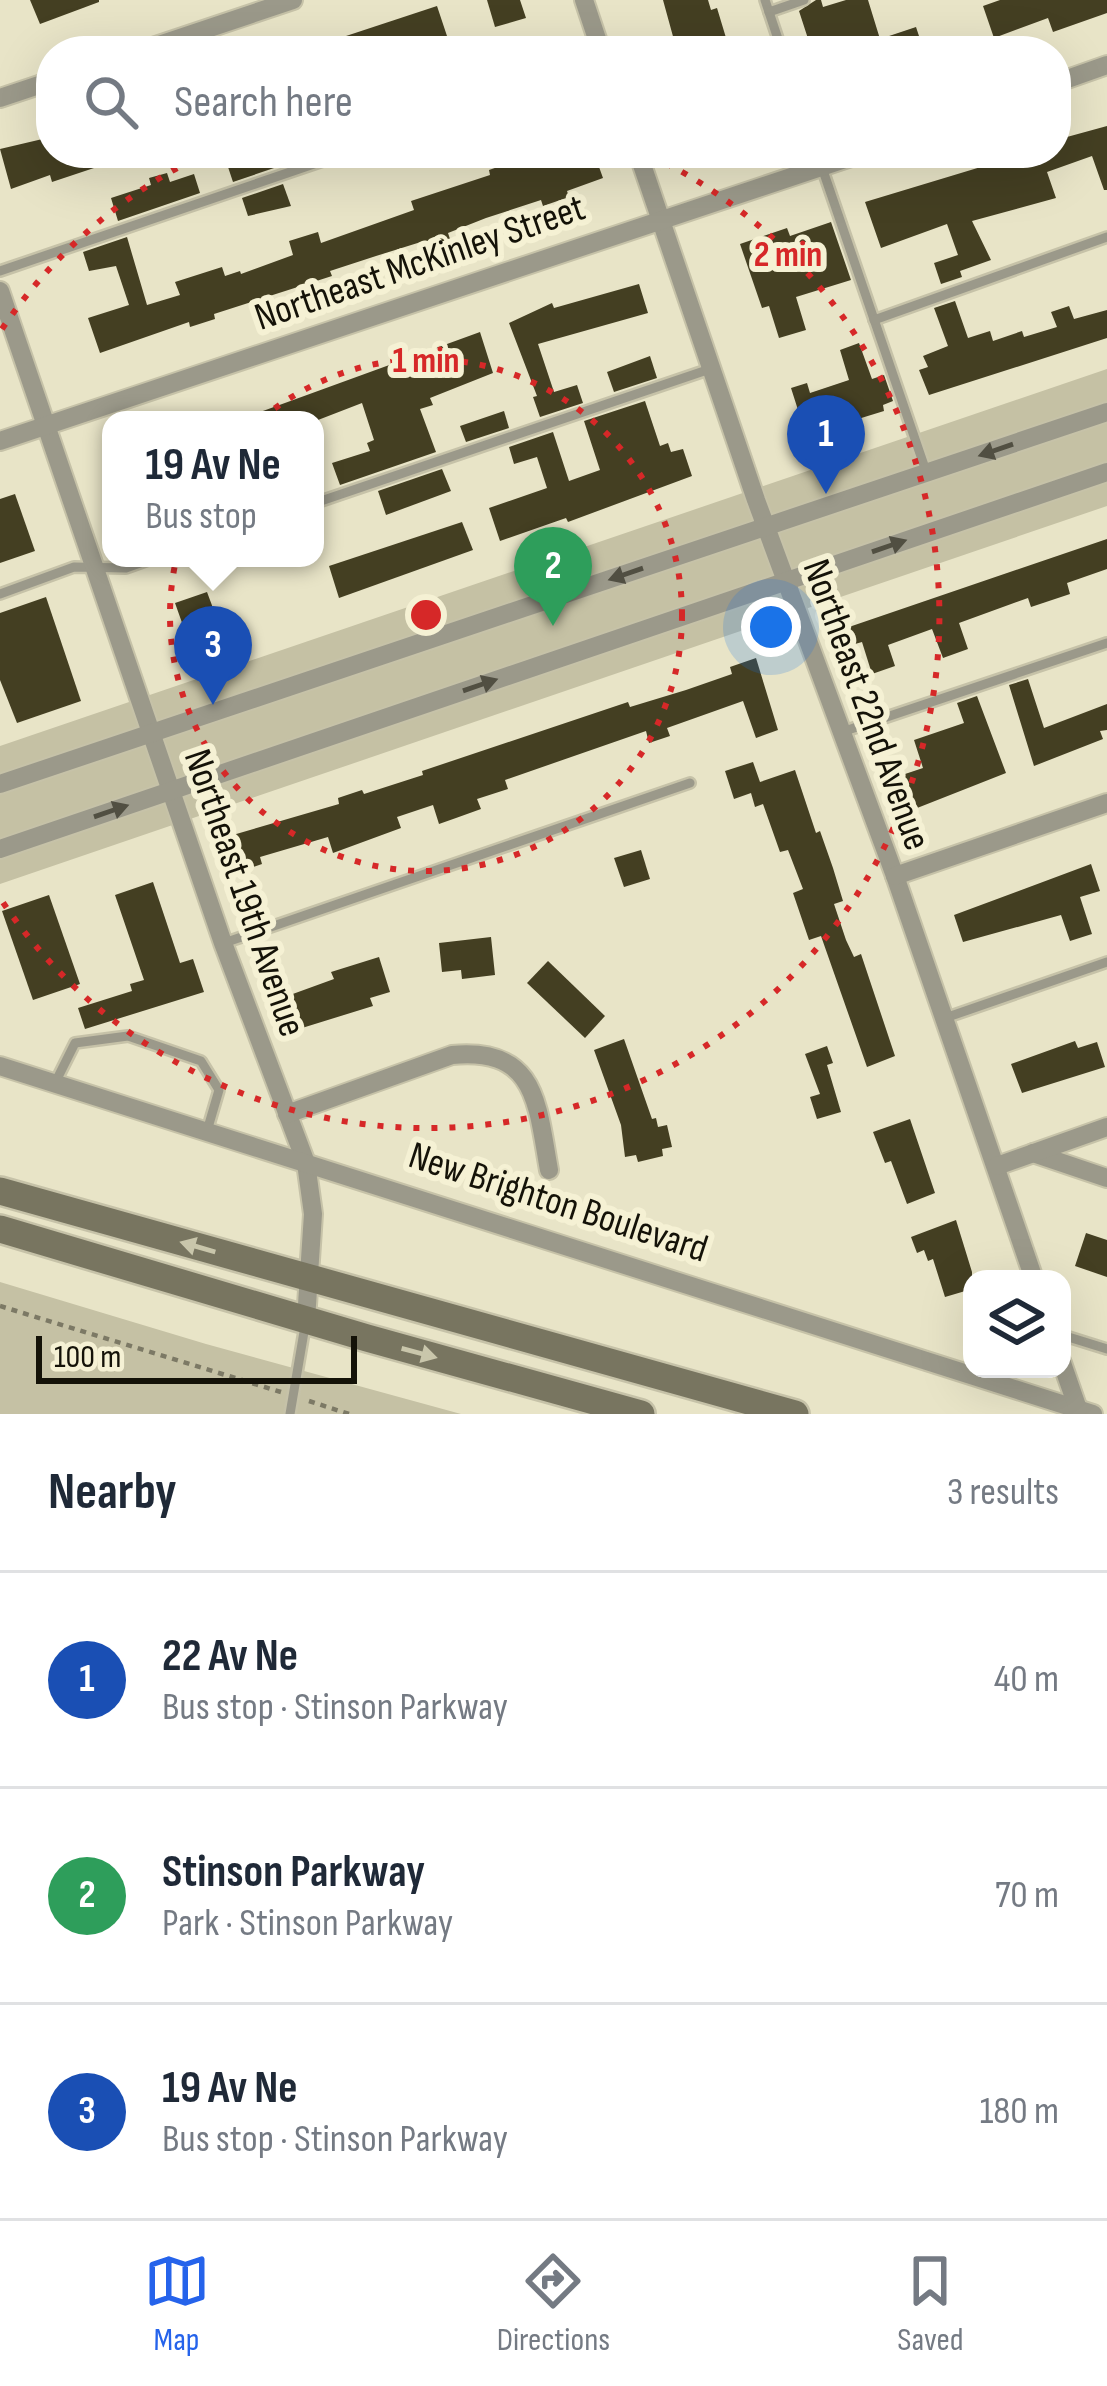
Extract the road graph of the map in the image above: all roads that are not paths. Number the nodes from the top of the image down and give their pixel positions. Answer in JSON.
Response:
{"nodes":[{"id":1,"x":293,"y":0,"type":"edge"},
{"id":2,"x":584,"y":0,"type":"edge"},
{"id":3,"x":765,"y":0,"type":"edge"},
{"id":4,"x":804,"y":0,"type":"edge"},
{"id":5,"x":769,"y":12,"type":"junction"},
{"id":6,"x":186,"y":36,"type":"edge"},
{"id":7,"x":597,"y":36,"type":"edge"},
{"id":8,"x":777,"y":36,"type":"edge"},
{"id":9,"x":1107,"y":65,"type":"edge"},
{"id":10,"x":1071,"y":78,"type":"edge"},
{"id":11,"x":36,"y":86,"type":"edge"},
{"id":12,"x":0,"y":98,"type":"edge"},
{"id":13,"x":302,"y":168,"type":"edge"},
{"id":14,"x":643,"y":168,"type":"edge"},
{"id":15,"x":797,"y":168,"type":"edge"},
{"id":16,"x":822,"y":168,"type":"edge"},
{"id":17,"x":661,"y":217,"type":"junction"},
{"id":18,"x":1107,"y":237,"type":"edge"},
{"id":19,"x":0,"y":271,"type":"edge"},
{"id":20,"x":0,"y":291,"type":"edge"},
{"id":21,"x":874,"y":320,"type":"junction"},
{"id":22,"x":710,"y":369,"type":"junction"},
{"id":23,"x":1107,"y":412,"type":"edge"},
{"id":24,"x":47,"y":424,"type":"junction"},
{"id":25,"x":0,"y":441,"type":"edge"},
{"id":26,"x":1107,"y":472,"type":"edge"},
{"id":27,"x":927,"y":474,"type":"junction"},
{"id":28,"x":324,"y":500,"type":"edge"},
{"id":29,"x":765,"y":527,"type":"junction"},
{"id":30,"x":96,"y":567,"type":"junction"},
{"id":31,"x":129,"y":567,"type":"edge"},
{"id":32,"x":784,"y":581,"type":"junction"},
{"id":33,"x":0,"y":594,"type":"edge"},
{"id":34,"x":1107,"y":643,"type":"edge"},
{"id":35,"x":153,"y":732,"type":"junction"},
{"id":36,"x":842,"y":732,"type":"junction"},
{"id":37,"x":690,"y":783,"type":"dead end"},
{"id":38,"x":0,"y":784,"type":"edge"},
{"id":39,"x":172,"y":790,"type":"junction"},
{"id":40,"x":1107,"y":803,"type":"edge"},
{"id":41,"x":0,"y":849,"type":"edge"},
{"id":42,"x":895,"y":876,"type":"junction"},
{"id":43,"x":224,"y":943,"type":"junction"},
{"id":44,"x":1107,"y":962,"type":"edge"},
{"id":45,"x":945,"y":1018,"type":"junction"},
{"id":46,"x":0,"y":1066,"type":"edge"},
{"id":47,"x":56,"y":1083,"type":"junction"},
{"id":48,"x":287,"y":1114,"type":"junction"},
{"id":49,"x":1107,"y":1127,"type":"edge"},
{"id":50,"x":207,"y":1132,"type":"junction"},
{"id":51,"x":1033,"y":1154,"type":"junction"},
{"id":52,"x":306,"y":1163,"type":"junction"},
{"id":53,"x":997,"y":1166,"type":"junction"},
{"id":54,"x":549,"y":1170,"type":"dead end"},
{"id":55,"x":1107,"y":1178,"type":"edge"},
{"id":56,"x":0,"y":1190,"type":"edge"},
{"id":57,"x":0,"y":1229,"type":"edge"},
{"id":58,"x":1031,"y":1270,"type":"edge"},
{"id":59,"x":311,"y":1279,"type":"junction"},
{"id":60,"x":306,"y":1320,"type":"junction"},
{"id":61,"x":1071,"y":1338,"type":"edge"},
{"id":62,"x":1107,"y":1349,"type":"edge"},
{"id":63,"x":1069,"y":1378,"type":"edge"},
{"id":64,"x":1086,"y":1412,"type":"edge"},
{"id":65,"x":290,"y":1414,"type":"edge"},
{"id":66,"x":641,"y":1414,"type":"edge"},
{"id":67,"x":795,"y":1414,"type":"edge"}],
"edges":[{"from":1,"to":6,"type":"street"},
{"from":2,"to":7,"type":"street"},
{"from":3,"to":5,"type":"lane"},
{"from":4,"to":5,"type":"lane"},
{"from":5,"to":8,"type":"lane"},
{"from":9,"to":10,"type":"street"},
{"from":11,"to":12,"type":"street"},
{"from":13,"to":19,"type":"lane"},
{"from":14,"to":17,"type":"street","name":"Northeast 22nd Avenue"},
{"from":15,"to":17,"type":"street","name":"Northeast McKinley Street"},
{"from":16,"to":21,"type":"lane"},
{"from":17,"to":22,"type":"street","name":"Northeast 22nd Avenue"},
{"from":17,"to":24,"type":"street","name":"Northeast McKinley Street"},
{"from":18,"to":21,"type":"lane"},
{"from":20,"to":24,"type":"street","name":"Northeast 19th Avenue"},
{"from":21,"to":27,"type":"lane"},
{"from":22,"to":28,"type":"lane"},
{"from":22,"to":29,"type":"street","name":"Northeast 22nd Avenue"},
{"from":23,"to":27,"type":"street","one_way":true},
{"from":24,"to":25,"type":"street","name":"Northeast McKinley Street"},
{"from":24,"to":30,"type":"street","name":"Northeast 19th Avenue"},
{"from":32,"to":26,"type":"street","one_way":true},
{"from":27,"to":29,"type":"street"},
{"from":29,"to":32,"type":"street","name":"Northeast 22nd Avenue"},
{"from":29,"to":35,"type":"street","one_way":true},
{"from":30,"to":31,"type":"lane"},
{"from":30,"to":33,"type":"lane"},
{"from":30,"to":35,"type":"street","name":"Northeast 19th Avenue"},
{"from":32,"to":36,"type":"street","name":"Northeast 22nd Avenue"},
{"from":39,"to":32,"type":"street","one_way":true},
{"from":34,"to":36,"type":"lane"},
{"from":35,"to":38,"type":"street"},
{"from":35,"to":39,"type":"street","name":"Northeast 19th Avenue"},
{"from":36,"to":42,"type":"street","name":"Northeast 22nd Avenue"},
{"from":37,"to":43,"type":"lane"},
{"from":41,"to":39,"type":"street","one_way":true},
{"from":39,"to":43,"type":"street","name":"Northeast 19th Avenue"},
{"from":40,"to":42,"type":"street"},
{"from":42,"to":45,"type":"street","name":"Northeast 22nd Avenue"},
{"from":43,"to":48,"type":"street","name":"Northeast 19th Avenue"},
{"from":44,"to":45,"type":"lane"},
{"from":45,"to":53,"type":"street","name":"Northeast 22nd Avenue"},
{"from":46,"to":47,"type":"street","name":"New Brighton Boulevard"},
{"from":47,"to":50,"type":"street","name":"New Brighton Boulevard"},
{"from":47,"to":50,"type":"lane"},
{"from":48,"to":52,"type":"street","name":"Northeast 19th Avenue"},
{"from":48,"to":54,"type":"street"},
{"from":49,"to":51,"type":"street"},
{"from":50,"to":52,"type":"street","name":"New Brighton Boulevard"},
{"from":51,"to":53,"type":"street"},
{"from":51,"to":55,"type":"street"},
{"from":52,"to":59,"type":"street","name":"Northeast 19th Avenue"},
{"from":52,"to":64,"type":"street","name":"New Brighton Boulevard"},
{"from":53,"to":58,"type":"street","name":"Northeast 22nd Avenue"},
{"from":59,"to":56,"type":"main road","one_way":true},
{"from":57,"to":60,"type":"main road"},
{"from":59,"to":60,"type":"street","name":"Northeast 19th Avenue"},
{"from":59,"to":67,"type":"main road"},
{"from":60,"to":65,"type":"lane"},
{"from":60,"to":66,"type":"main road","one_way":true},
{"from":61,"to":62,"type":"lane"},
{"from":63,"to":64,"type":"street"}]}
